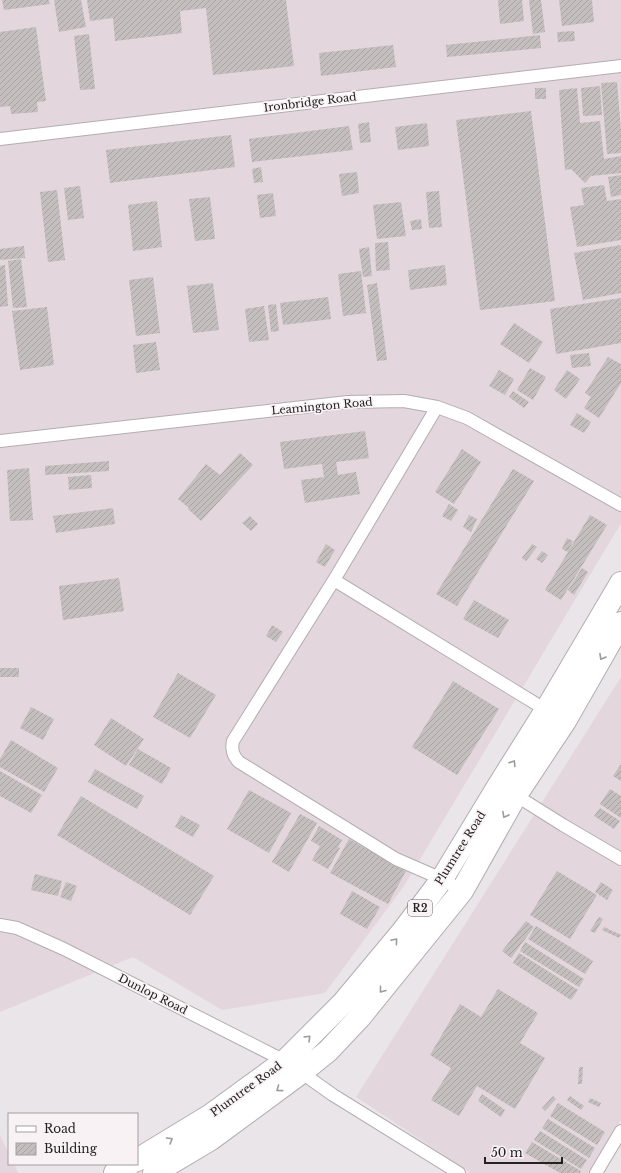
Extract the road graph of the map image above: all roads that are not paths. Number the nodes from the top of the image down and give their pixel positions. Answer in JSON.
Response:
{"nodes":[{"id":1,"x":621,"y":66,"type":"edge"},
{"id":2,"x":0,"y":139,"type":"edge"},
{"id":3,"x":436,"y":407,"type":"junction"},
{"id":4,"x":0,"y":441,"type":"edge"},
{"id":5,"x":621,"y":505,"type":"edge"},
{"id":6,"x":334,"y":580,"type":"junction"},
{"id":7,"x":621,"y":583,"type":"edge"},
{"id":8,"x":621,"y":623,"type":"edge"},
{"id":9,"x":546,"y":710,"type":"junction"},
{"id":10,"x":565,"y":721,"type":"junction"},
{"id":11,"x":507,"y":790,"type":"junction"},
{"id":12,"x":621,"y":859,"type":"edge"},
{"id":13,"x":442,"y":879,"type":"junction"},
{"id":14,"x":462,"y":891,"type":"junction"},
{"id":15,"x":0,"y":925,"type":"edge"},
{"id":16,"x":293,"y":1067,"type":"junction"},
{"id":17,"x":621,"y":1131,"type":"edge"},
{"id":18,"x":138,"y":1159,"type":"edge"},
{"id":19,"x":128,"y":1165,"type":"edge"},
{"id":20,"x":115,"y":1173,"type":"edge"},
{"id":21,"x":154,"y":1173,"type":"edge"},
{"id":22,"x":459,"y":1173,"type":"edge"},
{"id":23,"x":596,"y":1173,"type":"edge"}],
"edges":[{"from":1,"to":2,"type":"street","name":"Ironbridge Road"},
{"from":3,"to":4,"type":"street","name":"Leamington Road"},
{"from":3,"to":5,"type":"street","name":"Leamington Road"},
{"from":3,"to":6,"type":"street"},
{"from":6,"to":9,"type":"street"},
{"from":6,"to":13,"type":"street"},
{"from":7,"to":9,"type":"highway","name":"Plumtree Road","number":"R2"},
{"from":8,"to":10,"type":"highway","name":"Plumtree Road","number":"R2","one_way":true},
{"from":9,"to":10,"type":"street"},
{"from":11,"to":9,"type":"highway","name":"Plumtree Road","number":"R2","one_way":true},
{"from":10,"to":11,"type":"highway","name":"Plumtree Road","number":"R2"},
{"from":11,"to":12,"type":"street"},
{"from":11,"to":13,"type":"highway","name":"Plumtree Road","number":"R2"},
{"from":11,"to":14,"type":"highway","name":"Plumtree Road","number":"R2","one_way":true},
{"from":13,"to":14,"type":"street"},
{"from":16,"to":13,"type":"highway","name":"Plumtree Road","number":"R2","one_way":true},
{"from":14,"to":16,"type":"highway","name":"Plumtree Road","number":"R2","one_way":true},
{"from":15,"to":16,"type":"street","name":"Dunlop Road"},
{"from":18,"to":16,"type":"highway","name":"Plumtree Road","number":"R2","one_way":true},
{"from":16,"to":21,"type":"highway","name":"Plumtree Road","number":"R2","one_way":true},
{"from":16,"to":22,"type":"street","name":"Dunlop Road"},
{"from":17,"to":23,"type":"street"},
{"from":19,"to":20,"type":"highway"}]}
